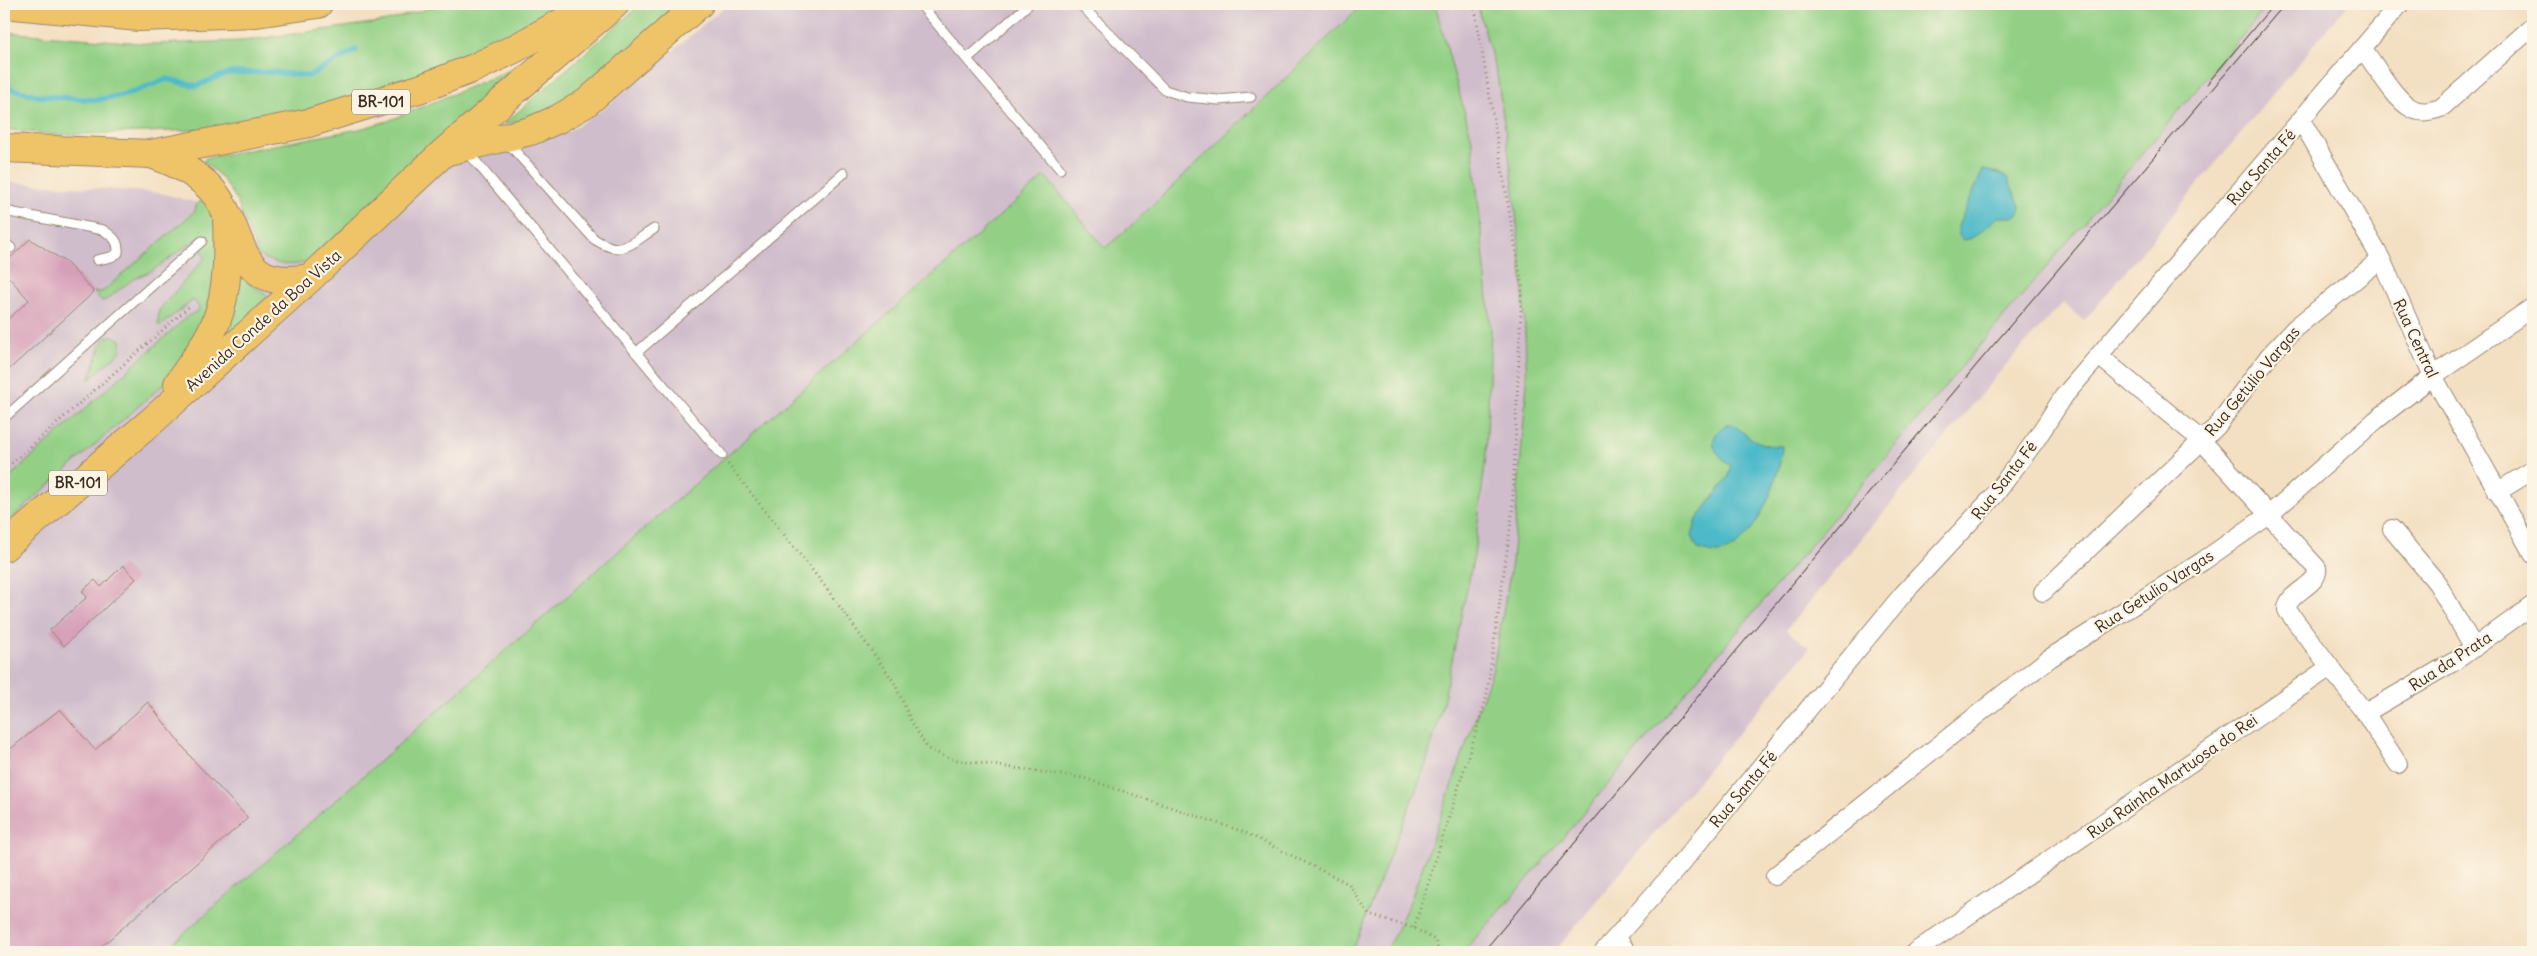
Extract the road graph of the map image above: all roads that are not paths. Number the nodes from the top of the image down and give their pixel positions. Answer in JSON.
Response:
{"nodes":[{"id":1,"x":4,"y":4,"type":"edge"},
{"id":2,"x":318,"y":4,"type":"edge"},
{"id":3,"x":594,"y":4,"type":"edge"},
{"id":4,"x":615,"y":4,"type":"edge"},
{"id":5,"x":699,"y":4,"type":"edge"},
{"id":6,"x":920,"y":4,"type":"edge"},
{"id":7,"x":1029,"y":4,"type":"edge"},
{"id":8,"x":1080,"y":4,"type":"edge"},
{"id":9,"x":2400,"y":4,"type":"edge"},
{"id":10,"x":229,"y":9,"type":"edge"},
{"id":11,"x":2532,"y":27,"type":"edge"},
{"id":12,"x":2362,"y":48,"type":"junction"},
{"id":13,"x":967,"y":59,"type":"junction"},
{"id":14,"x":1250,"y":97,"type":"dead end"},
{"id":15,"x":2301,"y":120,"type":"junction"},
{"id":16,"x":504,"y":138,"type":"junction"},
{"id":17,"x":4,"y":148,"type":"edge"},
{"id":18,"x":454,"y":150,"type":"junction"},
{"id":19,"x":151,"y":154,"type":"junction"},
{"id":20,"x":1060,"y":169,"type":"dead end"},
{"id":21,"x":844,"y":173,"type":"dead end"},
{"id":22,"x":4,"y":211,"type":"edge"},
{"id":23,"x":227,"y":215,"type":"junction"},
{"id":24,"x":654,"y":228,"type":"dead end"},
{"id":25,"x":202,"y":241,"type":"dead end"},
{"id":26,"x":2381,"y":259,"type":"junction"},
{"id":27,"x":97,"y":260,"type":"dead end"},
{"id":28,"x":310,"y":278,"type":"junction"},
{"id":29,"x":2533,"y":308,"type":"edge"},
{"id":30,"x":636,"y":353,"type":"junction"},
{"id":31,"x":2099,"y":356,"type":"junction"},
{"id":32,"x":2433,"y":376,"type":"junction"},
{"id":33,"x":4,"y":418,"type":"edge"},
{"id":34,"x":152,"y":420,"type":"junction"},
{"id":35,"x":2201,"y":440,"type":"junction"},
{"id":36,"x":722,"y":455,"type":"road end"},
{"id":37,"x":2533,"y":470,"type":"edge"},
{"id":38,"x":2497,"y":492,"type":"junction"},
{"id":39,"x":2269,"y":515,"type":"junction"},
{"id":40,"x":2392,"y":528,"type":"dead end"},
{"id":41,"x":4,"y":547,"type":"edge"},
{"id":42,"x":2533,"y":554,"type":"edge"},
{"id":43,"x":2043,"y":592,"type":"dead end"},
{"id":44,"x":2533,"y":605,"type":"edge"},
{"id":45,"x":2474,"y":648,"type":"junction"},
{"id":46,"x":2330,"y":666,"type":"junction"},
{"id":47,"x":2365,"y":713,"type":"junction"},
{"id":48,"x":2398,"y":764,"type":"dead end"},
{"id":49,"x":1775,"y":876,"type":"dead end"},
{"id":50,"x":1616,"y":938,"type":"junction"},
{"id":51,"x":1603,"y":952,"type":"edge"},
{"id":52,"x":1627,"y":952,"type":"edge"},
{"id":53,"x":1915,"y":952,"type":"edge"}],
"edges":[{"from":1,"to":10,"type":"main road"},
{"from":2,"to":10,"type":"main road"},
{"from":3,"to":19,"type":"main road","number":"BR-101"},
{"from":4,"to":18,"type":"main road","name":"Avenida Conde da Boa Vista","number":"BR-101"},
{"from":5,"to":16,"type":"main road"},
{"from":6,"to":13,"type":"lane"},
{"from":7,"to":13,"type":"lane"},
{"from":8,"to":14,"type":"lane"},
{"from":9,"to":12,"type":"street","name":"Rua Santa Fé"},
{"from":11,"to":12,"type":"street"},
{"from":12,"to":15,"type":"street","name":"Rua Santa Fé"},
{"from":13,"to":20,"type":"lane"},
{"from":15,"to":26,"type":"street","name":"Rua Central"},
{"from":15,"to":31,"type":"street","name":"Rua Santa Fé"},
{"from":16,"to":18,"type":"main road"},
{"from":16,"to":24,"type":"lane"},
{"from":17,"to":19,"type":"main road","number":"BR-101"},
{"from":18,"to":28,"type":"main road","name":"Avenida Conde da Boa Vista","number":"BR-101"},
{"from":18,"to":30,"type":"lane"},
{"from":19,"to":23,"type":"main road","name":"Avenida Conde da Boa Vista","number":"BR-101"},
{"from":21,"to":30,"type":"lane"},
{"from":22,"to":27,"type":"lane"},
{"from":23,"to":28,"type":"main road"},
{"from":23,"to":34,"type":"main road","name":"Avenida Conde da Boa Vista","number":"BR-101"},
{"from":25,"to":33,"type":"lane"},
{"from":26,"to":32,"type":"street","name":"Rua Central"},
{"from":26,"to":35,"type":"street","name":"Rua Getúlio Vargas"},
{"from":28,"to":34,"type":"main road","name":"Avenida Conde da Boa Vista","number":"BR-101"},
{"from":29,"to":32,"type":"street","name":"Rua Getulio Vargas"},
{"from":30,"to":36,"type":"lane"},
{"from":31,"to":35,"type":"street"},
{"from":31,"to":50,"type":"street","name":"Rua Santa Fé"},
{"from":32,"to":38,"type":"street","name":"Rua Central"},
{"from":32,"to":39,"type":"street","name":"Rua Getulio Vargas"},
{"from":34,"to":41,"type":"main road","number":"BR-101"},
{"from":35,"to":39,"type":"street"},
{"from":35,"to":43,"type":"street","name":"Rua Getúlio Vargas"},
{"from":37,"to":38,"type":"street"},
{"from":38,"to":42,"type":"street","name":"Rua Central"},
{"from":39,"to":46,"type":"street"},
{"from":39,"to":49,"type":"street","name":"Rua Getulio Vargas"},
{"from":40,"to":45,"type":"street"},
{"from":44,"to":45,"type":"street","name":"Rua da Prata"},
{"from":45,"to":47,"type":"street","name":"Rua da Prata"},
{"from":46,"to":47,"type":"street"},
{"from":46,"to":53,"type":"street","name":"Rua Rainha Martuosa do Rei"},
{"from":47,"to":48,"type":"street"},
{"from":50,"to":51,"type":"street","name":"Rua Santa Fé"},
{"from":50,"to":52,"type":"street"}]}
